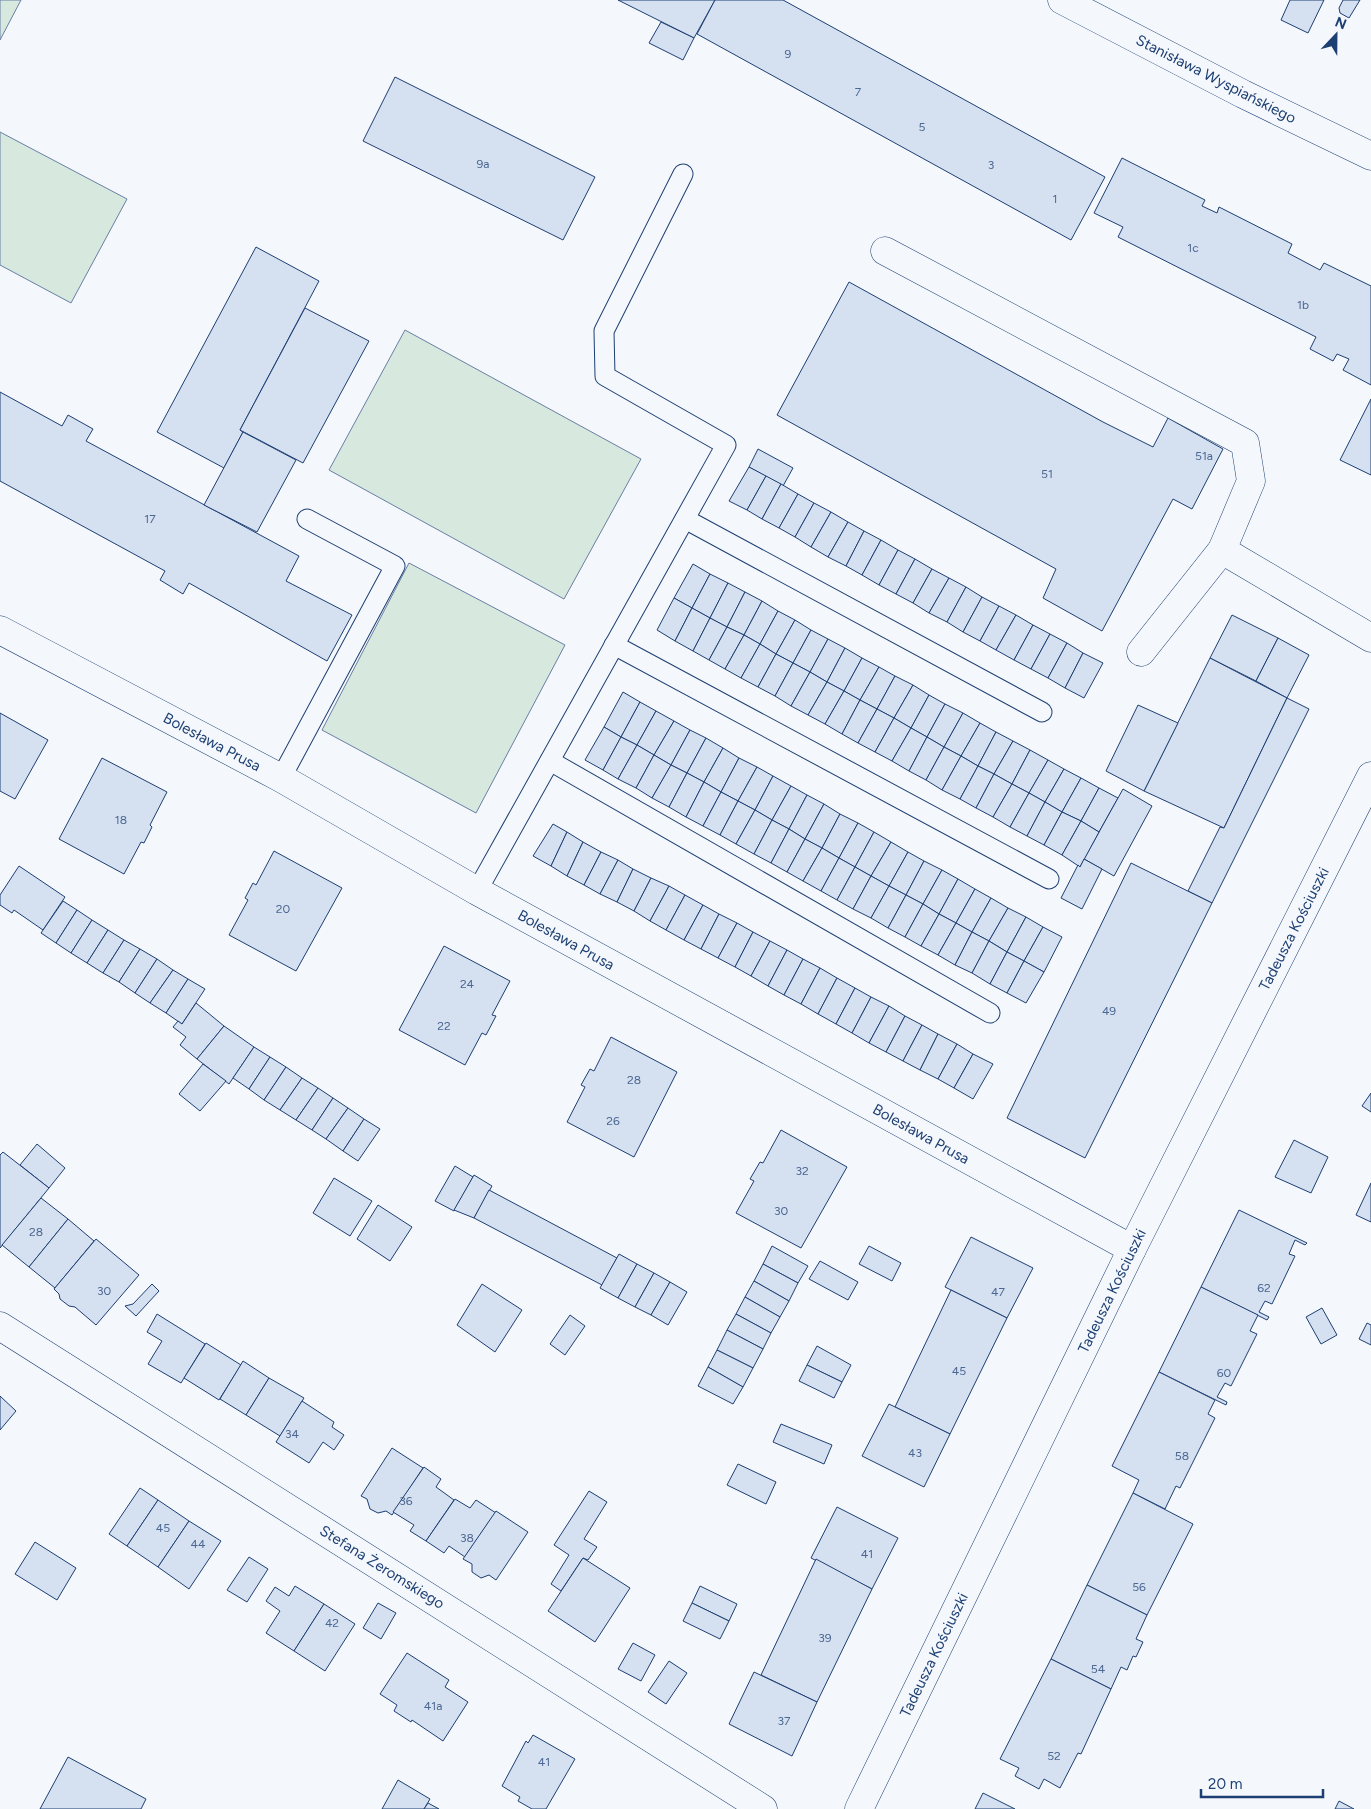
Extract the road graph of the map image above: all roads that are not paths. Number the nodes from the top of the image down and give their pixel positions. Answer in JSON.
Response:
{"nodes":[{"id":1,"x":1062,"y":0,"type":"edge"},
{"id":2,"x":1371,"y":156,"type":"edge"},
{"id":3,"x":683,"y":174,"type":"dead end"},
{"id":4,"x":886,"y":251,"type":"dead end"},
{"id":5,"x":307,"y":519,"type":"dead end"},
{"id":6,"x":685,"y":519,"type":"junction"},
{"id":7,"x":1222,"y":550,"type":"junction"},
{"id":8,"x":0,"y":630,"type":"edge"},
{"id":9,"x":1371,"y":638,"type":"edge"},
{"id":10,"x":614,"y":645,"type":"junction"},
{"id":11,"x":1140,"y":652,"type":"dead end"},
{"id":12,"x":1042,"y":712,"type":"dead end"},
{"id":13,"x":550,"y":761,"type":"junction"},
{"id":14,"x":1371,"y":776,"type":"edge"},
{"id":15,"x":281,"y":778,"type":"junction"},
{"id":16,"x":1049,"y":878,"type":"dead end"},
{"id":17,"x":477,"y":891,"type":"junction"},
{"id":18,"x":990,"y":1013,"type":"dead end"},
{"id":19,"x":1132,"y":1249,"type":"junction"},
{"id":20,"x":0,"y":1326,"type":"edge"},
{"id":21,"x":763,"y":1809,"type":"edge"},
{"id":22,"x":859,"y":1809,"type":"edge"}],
"edges":[{"from":1,"to":2,"type":"street","name":"Stanisława Wyspiańskiego"},
{"from":3,"to":6,"type":"lane"},
{"from":4,"to":7,"type":"street"},
{"from":5,"to":15,"type":"lane"},
{"from":6,"to":10,"type":"lane"},
{"from":6,"to":12,"type":"lane"},
{"from":7,"to":9,"type":"street"},
{"from":7,"to":11,"type":"street"},
{"from":8,"to":15,"type":"street","name":"Bolesława Prusa"},
{"from":10,"to":13,"type":"lane"},
{"from":10,"to":16,"type":"lane"},
{"from":13,"to":17,"type":"lane"},
{"from":13,"to":18,"type":"lane"},
{"from":14,"to":19,"type":"street","name":"Tadeusza Kościuszki"},
{"from":15,"to":17,"type":"street","name":"Bolesława Prusa"},
{"from":17,"to":19,"type":"street","name":"Bolesława Prusa"},
{"from":19,"to":22,"type":"street","name":"Tadeusza Kościuszki"},
{"from":20,"to":21,"type":"street","name":"Stefana Żeromskiego"}]}
